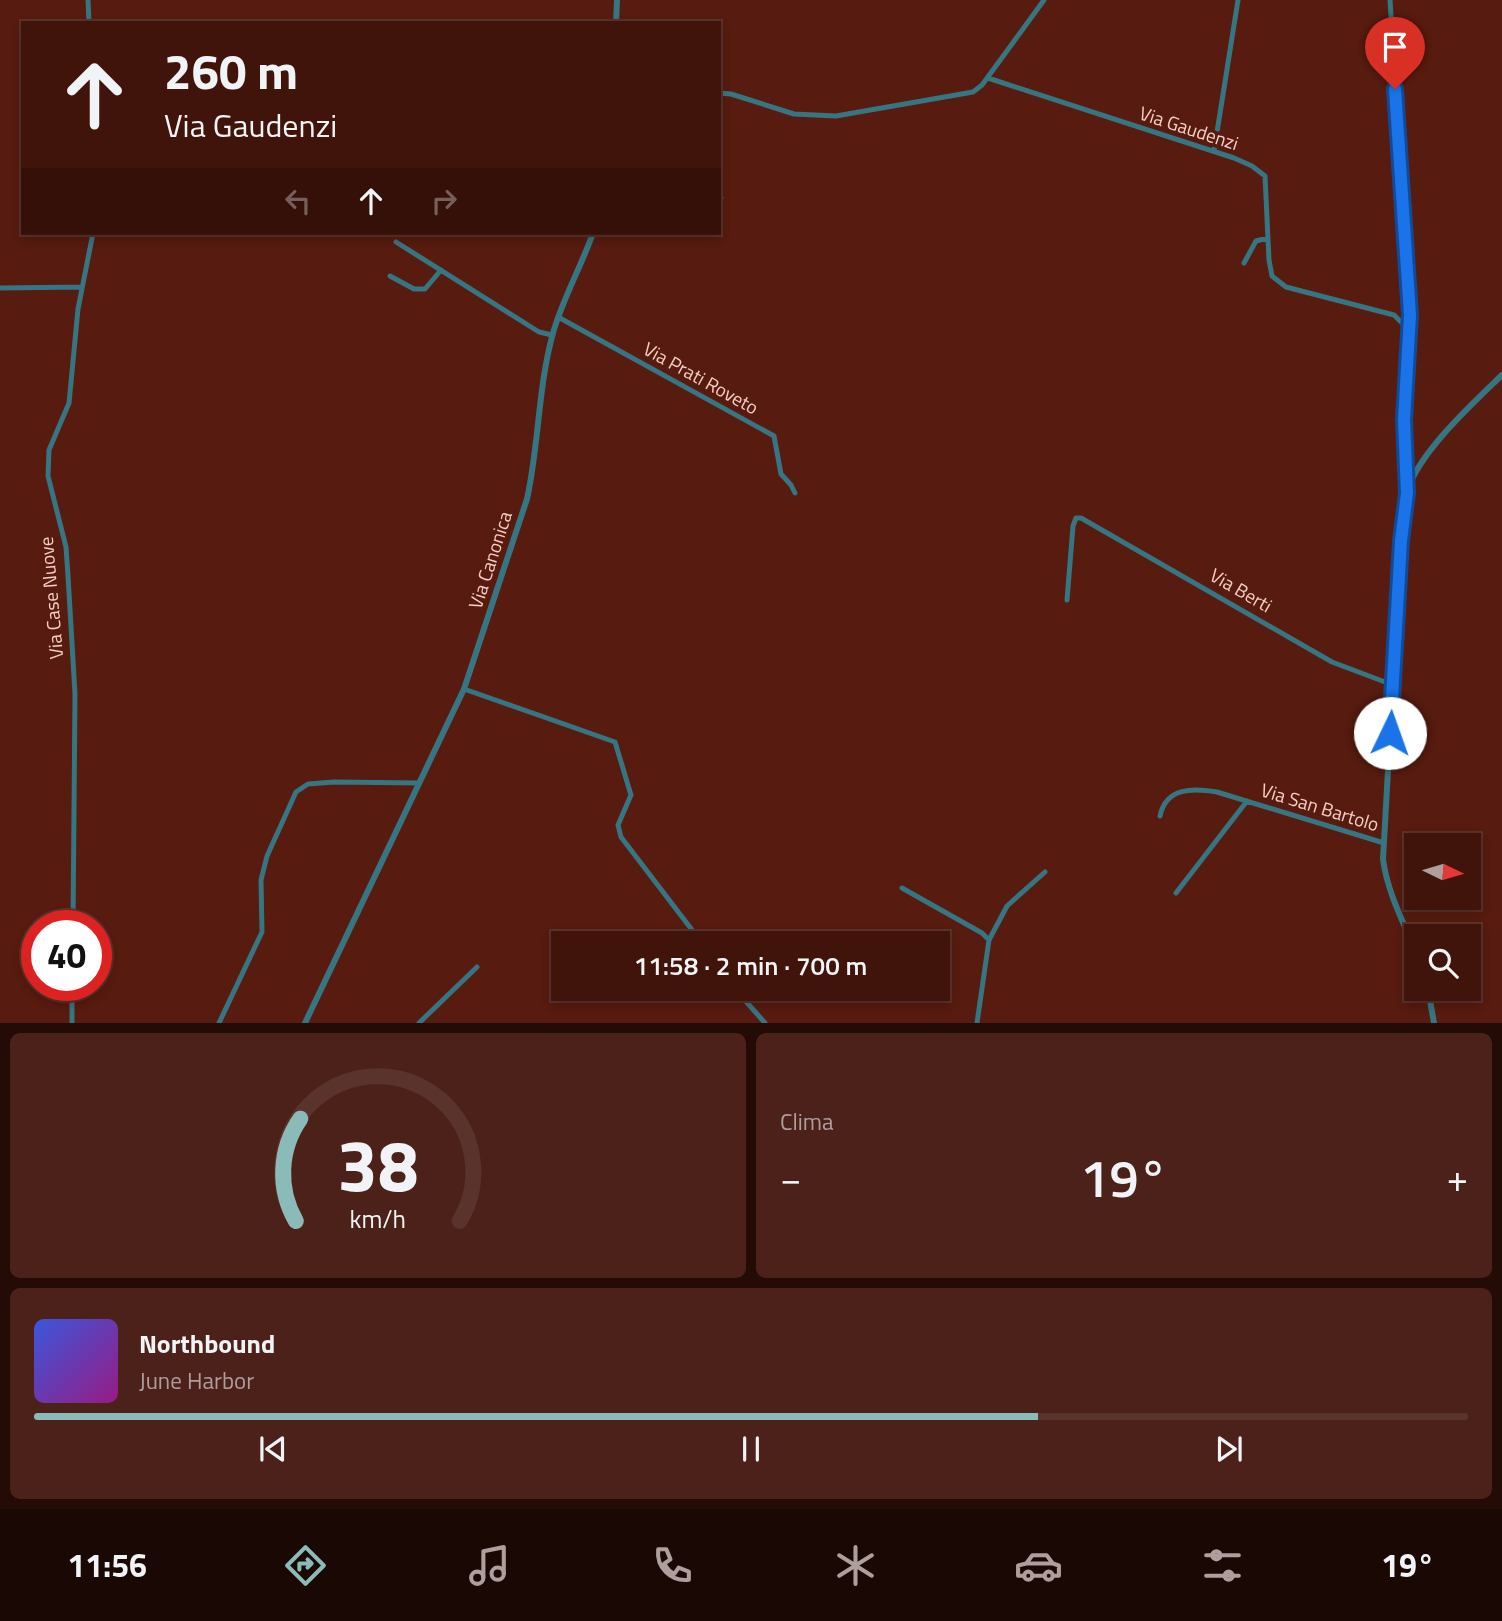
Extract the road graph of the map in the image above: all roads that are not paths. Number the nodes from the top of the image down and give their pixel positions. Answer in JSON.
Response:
{"nodes":[{"id":1,"x":88,"y":0,"type":"edge"},
{"id":2,"x":617,"y":0,"type":"edge"},
{"id":3,"x":1044,"y":0,"type":"edge"},
{"id":4,"x":1238,"y":0,"type":"edge"},
{"id":5,"x":1390,"y":0,"type":"edge"},
{"id":6,"x":89,"y":21,"type":"edge"},
{"id":7,"x":616,"y":21,"type":"edge"},
{"id":8,"x":988,"y":78,"type":"junction"},
{"id":9,"x":721,"y":93,"type":"edge"},
{"id":10,"x":1214,"y":151,"type":"junction"},
{"id":11,"x":93,"y":235,"type":"edge"},
{"id":12,"x":592,"y":235,"type":"edge"},
{"id":13,"x":1268,"y":238,"type":"junction"},
{"id":14,"x":396,"y":242,"type":"dead end"},
{"id":15,"x":1244,"y":263,"type":"dead end"},
{"id":16,"x":441,"y":270,"type":"junction"},
{"id":17,"x":390,"y":276,"type":"dead end"},
{"id":18,"x":82,"y":287,"type":"junction"},
{"id":19,"x":0,"y":288,"type":"edge"},
{"id":20,"x":558,"y":317,"type":"junction"},
{"id":21,"x":552,"y":335,"type":"junction"},
{"id":22,"x":1409,"y":346,"type":"junction"},
{"id":23,"x":1502,"y":374,"type":"edge"},
{"id":24,"x":795,"y":493,"type":"dead end"},
{"id":25,"x":1407,"y":493,"type":"junction"},
{"id":26,"x":1067,"y":600,"type":"dead end"},
{"id":27,"x":1393,"y":685,"type":"junction"},
{"id":28,"x":464,"y":689,"type":"junction"},
{"id":29,"x":419,"y":783,"type":"junction"},
{"id":30,"x":1247,"y":802,"type":"junction"},
{"id":31,"x":1160,"y":816,"type":"dead end"},
{"id":32,"x":1384,"y":843,"type":"junction"},
{"id":33,"x":1045,"y":872,"type":"dead end"},
{"id":34,"x":902,"y":888,"type":"dead end"},
{"id":35,"x":1177,"y":894,"type":"dead end"},
{"id":36,"x":73,"y":910,"type":"edge"},
{"id":37,"x":1405,"y":924,"type":"edge"},
{"id":38,"x":693,"y":931,"type":"edge"},
{"id":39,"x":989,"y":940,"type":"junction"},
{"id":40,"x":477,"y":967,"type":"dead end"},
{"id":41,"x":72,"y":1001,"type":"edge"},
{"id":42,"x":746,"y":1001,"type":"edge"},
{"id":43,"x":1430,"y":1001,"type":"edge"},
{"id":44,"x":72,"y":1023,"type":"edge"},
{"id":45,"x":219,"y":1023,"type":"edge"},
{"id":46,"x":305,"y":1023,"type":"edge"},
{"id":47,"x":419,"y":1023,"type":"edge"},
{"id":48,"x":765,"y":1023,"type":"edge"},
{"id":49,"x":977,"y":1023,"type":"edge"},
{"id":50,"x":1434,"y":1023,"type":"edge"}],
"edges":[{"from":1,"to":6,"type":"street"},
{"from":2,"to":7,"type":"street"},
{"from":3,"to":8,"type":"street"},
{"from":4,"to":10,"type":"street"},
{"from":5,"to":22,"type":"street"},
{"from":8,"to":9,"type":"street"},
{"from":8,"to":10,"type":"street","name":"Via Gaudenzi"},
{"from":10,"to":13,"type":"street","name":"Via Gaudenzi"},
{"from":11,"to":18,"type":"street","name":"Via Case Nuove"},
{"from":12,"to":20,"type":"street","name":"Via Canonica"},
{"from":13,"to":15,"type":"street"},
{"from":13,"to":22,"type":"street","name":"Via Gaudenzi"},
{"from":14,"to":16,"type":"street"},
{"from":16,"to":17,"type":"street"},
{"from":16,"to":21,"type":"street"},
{"from":18,"to":19,"type":"street"},
{"from":18,"to":36,"type":"street","name":"Via Case Nuove"},
{"from":20,"to":21,"type":"street","name":"Via Canonica"},
{"from":20,"to":24,"type":"street","name":"Via Prati Roveto"},
{"from":21,"to":28,"type":"street","name":"Via Canonica"},
{"from":22,"to":25,"type":"street","name":"Via Gaudenzi"},
{"from":23,"to":25,"type":"street"},
{"from":25,"to":27,"type":"street"},
{"from":26,"to":27,"type":"street","name":"Via Berti"},
{"from":27,"to":32,"type":"street"},
{"from":28,"to":29,"type":"street","name":"Via Canonica"},
{"from":28,"to":38,"type":"street"},
{"from":29,"to":45,"type":"street"},
{"from":29,"to":46,"type":"street","name":"Via Canonica"},
{"from":30,"to":31,"type":"street","name":"Via San Bartolo"},
{"from":30,"to":32,"type":"street","name":"Via San Bartolo"},
{"from":30,"to":35,"type":"street","name":"Via San Bartolo"},
{"from":32,"to":37,"type":"street"},
{"from":33,"to":39,"type":"street"},
{"from":34,"to":39,"type":"street"},
{"from":39,"to":49,"type":"street"},
{"from":40,"to":47,"type":"street"},
{"from":41,"to":44,"type":"street"},
{"from":42,"to":48,"type":"street"},
{"from":43,"to":50,"type":"street"}]}
